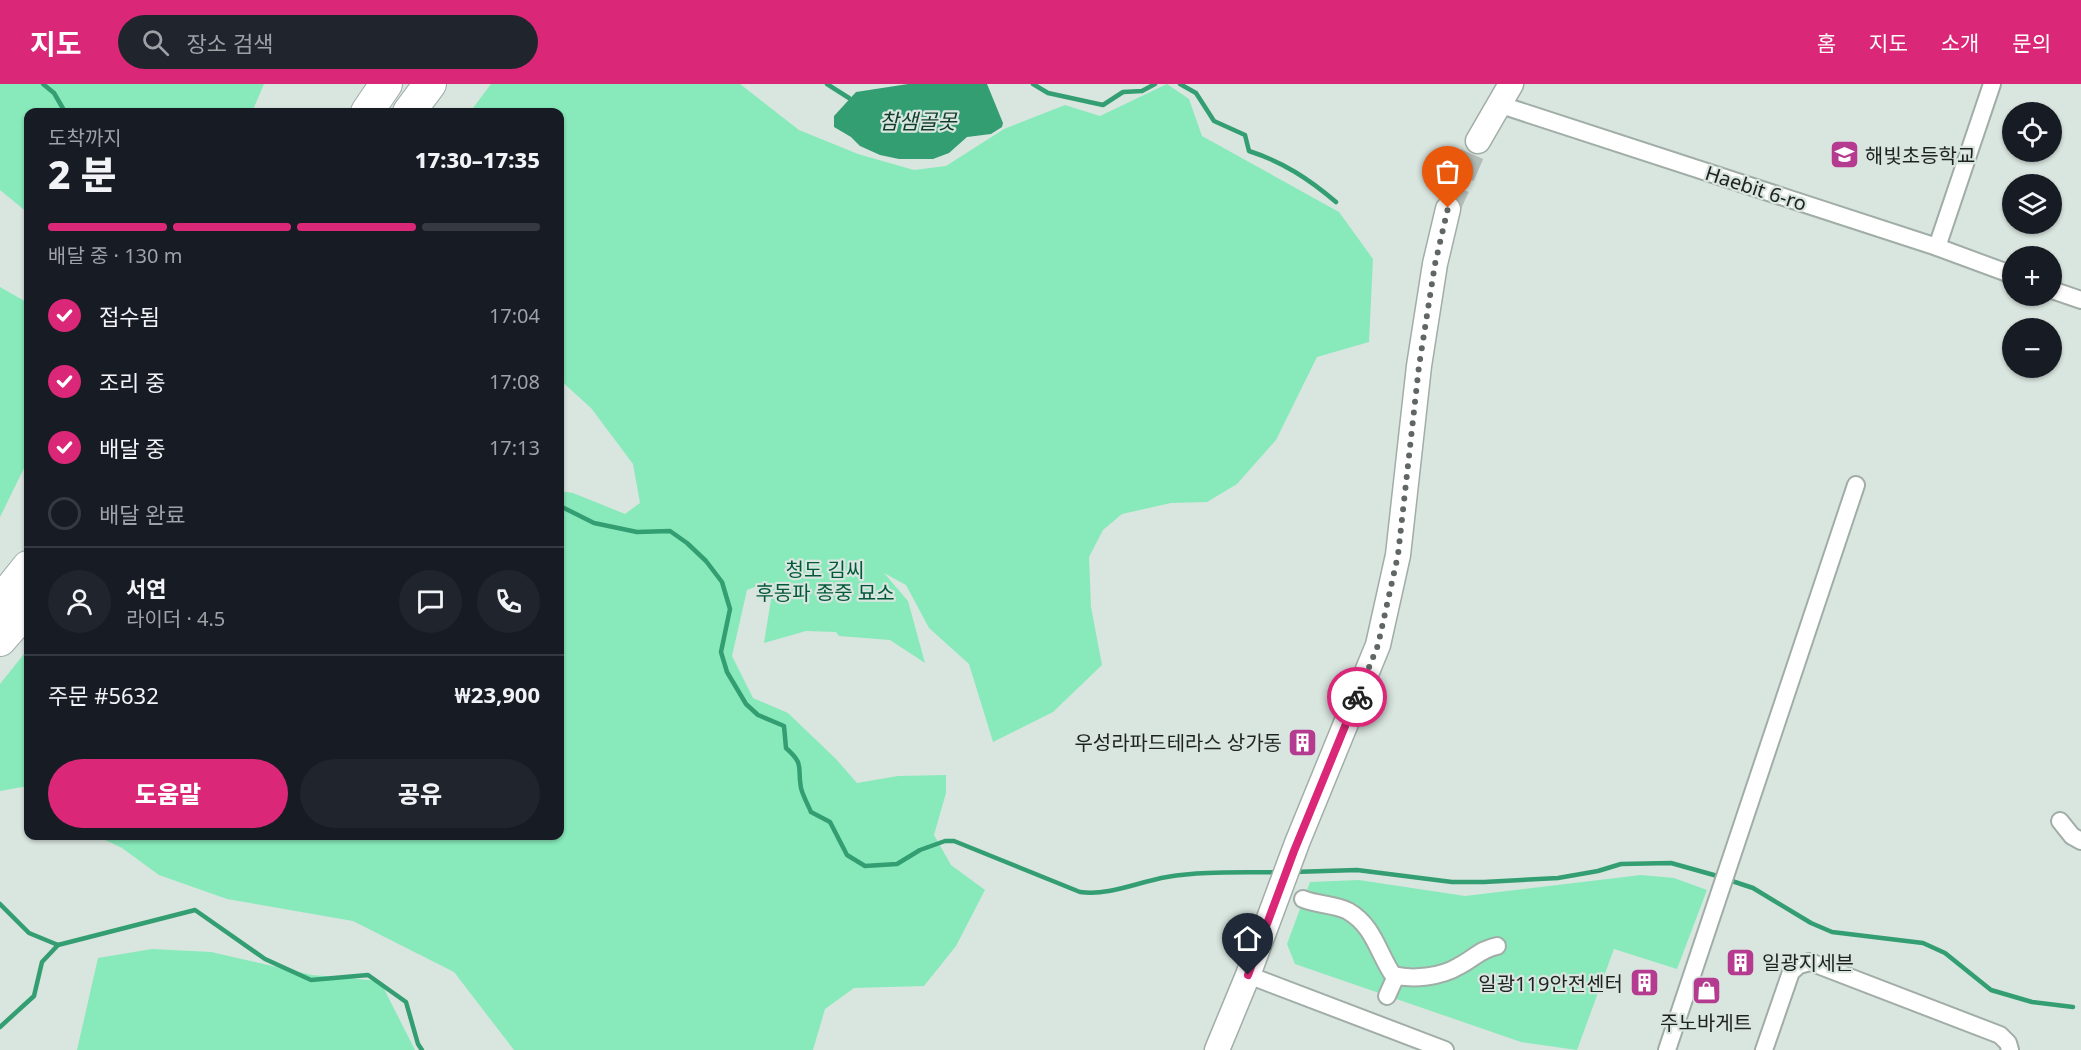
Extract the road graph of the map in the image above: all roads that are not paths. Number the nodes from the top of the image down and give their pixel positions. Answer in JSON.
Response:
{"nodes":[{"id":1,"x":386,"y":84,"type":"edge"},
{"id":2,"x":430,"y":84,"type":"edge"},
{"id":3,"x":1992,"y":84,"type":"edge"},
{"id":4,"x":1505,"y":94,"type":"edge"},
{"id":5,"x":370,"y":108,"type":"edge"},
{"id":6,"x":412,"y":108,"type":"edge"},
{"id":7,"x":1478,"y":141,"type":"tunnel mouth"},
{"id":8,"x":1448,"y":208,"type":"tunnel mouth"},
{"id":9,"x":1937,"y":247,"type":"junction"},
{"id":10,"x":2002,"y":271,"type":"edge"},
{"id":11,"x":2062,"y":293,"type":"edge"},
{"id":12,"x":2081,"y":300,"type":"edge"},
{"id":13,"x":1856,"y":486,"type":"dead end"},
{"id":14,"x":24,"y":572,"type":"edge"},
{"id":15,"x":0,"y":602,"type":"edge"},
{"id":16,"x":24,"y":613,"type":"edge"},
{"id":17,"x":0,"y":640,"type":"edge"},
{"id":18,"x":2060,"y":821,"type":"dead end"},
{"id":19,"x":2081,"y":841,"type":"edge"},
{"id":20,"x":1303,"y":899,"type":"dead end"},
{"id":21,"x":1497,"y":946,"type":"dead end"},
{"id":22,"x":1248,"y":975,"type":"junction"},
{"id":23,"x":1396,"y":976,"type":"junction"},
{"id":24,"x":1388,"y":996,"type":"dead end"},
{"id":25,"x":1217,"y":1050,"type":"edge"},
{"id":26,"x":1445,"y":1050,"type":"edge"},
{"id":27,"x":1667,"y":1050,"type":"edge"},
{"id":28,"x":1764,"y":1050,"type":"edge"},
{"id":29,"x":2010,"y":1050,"type":"edge"}],
"edges":[{"from":1,"to":5,"type":"highway"},
{"from":2,"to":6,"type":"highway"},
{"from":3,"to":9,"type":"street"},
{"from":4,"to":7,"type":"street"},
{"from":4,"to":9,"type":"street","name":"Haebit 6-ro"},
{"from":8,"to":22,"type":"street"},
{"from":9,"to":10,"type":"street","name":"Haebit 6-ro"},
{"from":11,"to":12,"type":"street"},
{"from":13,"to":27,"type":"street"},
{"from":14,"to":15,"type":"highway"},
{"from":16,"to":17,"type":"highway"},
{"from":18,"to":19,"type":"street"},
{"from":20,"to":23,"type":"street"},
{"from":21,"to":23,"type":"street"},
{"from":22,"to":25,"type":"street"},
{"from":22,"to":26,"type":"street"},
{"from":23,"to":24,"type":"street"},
{"from":28,"to":29,"type":"street"}]}
